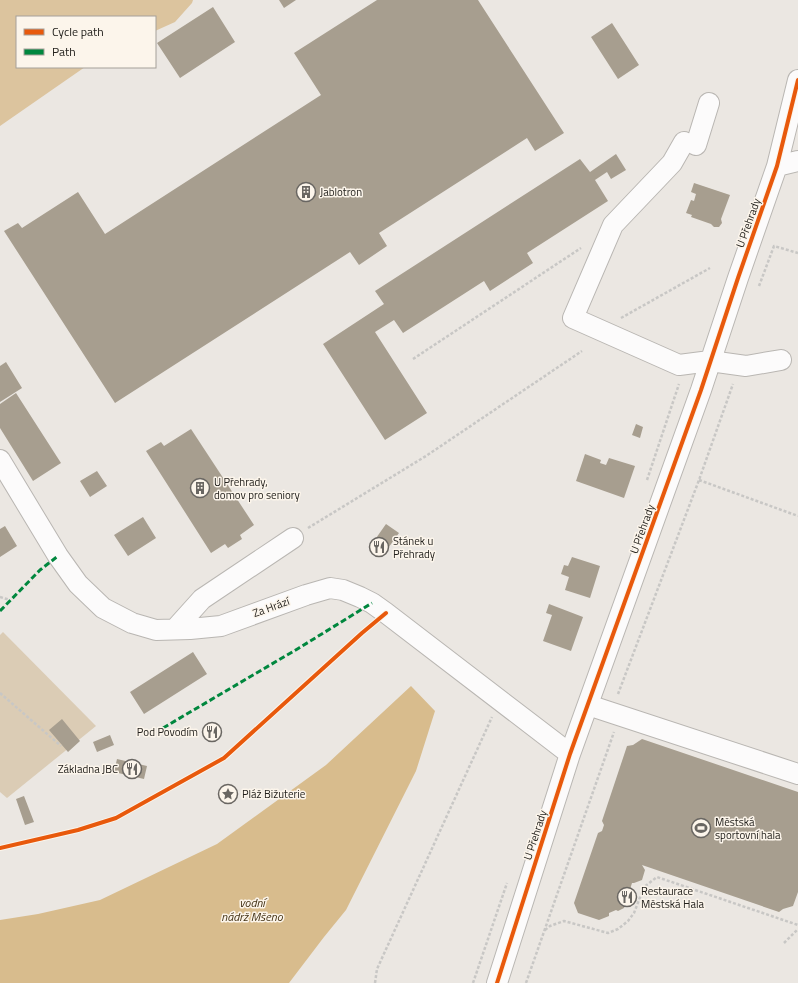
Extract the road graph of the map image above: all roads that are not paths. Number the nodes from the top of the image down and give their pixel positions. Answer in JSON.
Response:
{"nodes":[{"id":1,"x":798,"y":84,"type":"edge"},
{"id":2,"x":709,"y":103,"type":"dead end"},
{"id":3,"x":798,"y":161,"type":"edge"},
{"id":4,"x":777,"y":166,"type":"junction"},
{"id":5,"x":781,"y":360,"type":"dead end"},
{"id":6,"x":710,"y":361,"type":"junction"},
{"id":7,"x":0,"y":460,"type":"edge"},
{"id":8,"x":293,"y":538,"type":"road end"},
{"id":9,"x":175,"y":629,"type":"junction"},
{"id":10,"x":588,"y":705,"type":"junction"},
{"id":11,"x":570,"y":754,"type":"junction"},
{"id":12,"x":798,"y":774,"type":"edge"},
{"id":13,"x":496,"y":983,"type":"edge"}],
"edges":[{"from":1,"to":4,"type":"street","name":"U Přehrady"},
{"from":2,"to":6,"type":"street"},
{"from":3,"to":4,"type":"street"},
{"from":4,"to":6,"type":"street","name":"U Přehrady"},
{"from":5,"to":6,"type":"street"},
{"from":6,"to":10,"type":"street","name":"U Přehrady"},
{"from":7,"to":9,"type":"street","name":"Za Hrází"},
{"from":8,"to":9,"type":"street"},
{"from":9,"to":11,"type":"street","name":"Za Hrází"},
{"from":10,"to":11,"type":"street","name":"U Přehrady"},
{"from":10,"to":12,"type":"street"},
{"from":11,"to":13,"type":"street","name":"U Přehrady"}]}
